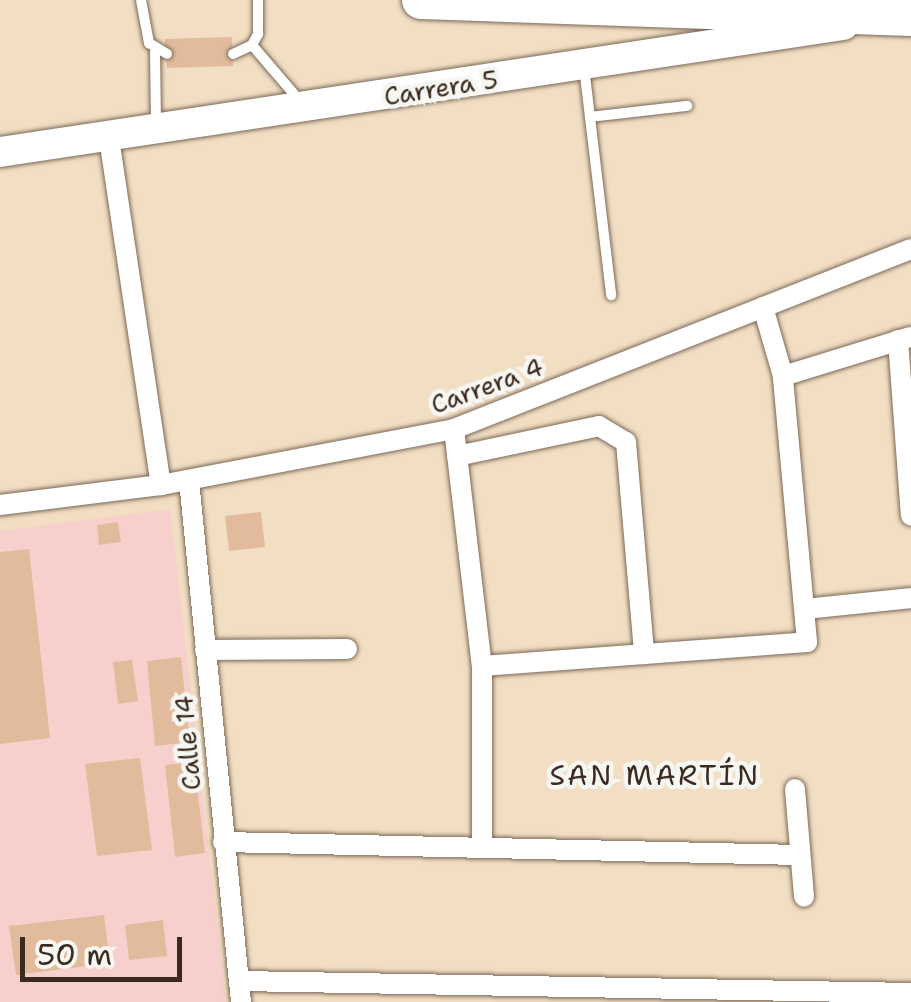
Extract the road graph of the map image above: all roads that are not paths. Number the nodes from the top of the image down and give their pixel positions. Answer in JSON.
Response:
{"nodes":[{"id":1,"x":142,"y":0,"type":"edge"},
{"id":2,"x":258,"y":0,"type":"edge"},
{"id":3,"x":421,"y":0,"type":"edge"},
{"id":4,"x":896,"y":18,"type":"edge"},
{"id":5,"x":252,"y":45,"type":"junction"},
{"id":6,"x":233,"y":54,"type":"dead end"},
{"id":7,"x":584,"y":66,"type":"junction"},
{"id":8,"x":687,"y":106,"type":"dead end"},
{"id":9,"x":306,"y":108,"type":"junction"},
{"id":10,"x":590,"y":117,"type":"junction"},
{"id":11,"x":156,"y":132,"type":"junction"},
{"id":12,"x":109,"y":138,"type":"junction"},
{"id":13,"x":0,"y":152,"type":"edge"},
{"id":14,"x":911,"y":249,"type":"edge"},
{"id":15,"x":611,"y":295,"type":"dead end"},
{"id":16,"x":763,"y":307,"type":"junction"},
{"id":17,"x":905,"y":338,"type":"edge"},
{"id":18,"x":782,"y":376,"type":"junction"},
{"id":19,"x":454,"y":429,"type":"junction"},
{"id":20,"x":457,"y":456,"type":"junction"},
{"id":21,"x":189,"y":480,"type":"junction"},
{"id":22,"x":161,"y":484,"type":"junction"},
{"id":23,"x":911,"y":504,"type":"edge"},
{"id":24,"x":0,"y":505,"type":"edge"},
{"id":25,"x":911,"y":516,"type":"edge"},
{"id":26,"x":911,"y":598,"type":"edge"},
{"id":27,"x":805,"y":609,"type":"junction"},
{"id":28,"x":347,"y":649,"type":"dead end"},
{"id":29,"x":205,"y":650,"type":"junction"},
{"id":30,"x":644,"y":654,"type":"junction"},
{"id":31,"x":482,"y":666,"type":"junction"},
{"id":32,"x":795,"y":789,"type":"dead end"},
{"id":33,"x":223,"y":842,"type":"junction"},
{"id":34,"x":482,"y":843,"type":"junction"},
{"id":35,"x":799,"y":855,"type":"junction"},
{"id":36,"x":804,"y":897,"type":"dead end"},
{"id":37,"x":240,"y":992,"type":"edge"},
{"id":38,"x":911,"y":993,"type":"edge"},
{"id":39,"x":472,"y":994,"type":"edge"},
{"id":40,"x":591,"y":994,"type":"edge"},
{"id":41,"x":719,"y":996,"type":"edge"},
{"id":42,"x":850,"y":997,"type":"edge"}],
"edges":[{"from":1,"to":11,"type":"lane"},
{"from":2,"to":5,"type":"lane"},
{"from":3,"to":4,"type":"highway"},
{"from":4,"to":7,"type":"street","name":"Carrera 5"},
{"from":5,"to":6,"type":"lane"},
{"from":5,"to":9,"type":"lane"},
{"from":7,"to":9,"type":"street","name":"Carrera 5"},
{"from":7,"to":10,"type":"lane"},
{"from":8,"to":10,"type":"lane"},
{"from":9,"to":11,"type":"street","name":"Carrera 5"},
{"from":10,"to":15,"type":"lane"},
{"from":11,"to":12,"type":"street","name":"Carrera 5"},
{"from":12,"to":13,"type":"street","name":"Carrera 5"},
{"from":12,"to":22,"type":"street"},
{"from":14,"to":16,"type":"street","name":"Carrera 4"},
{"from":16,"to":18,"type":"street"},
{"from":16,"to":19,"type":"street","name":"Carrera 4"},
{"from":17,"to":18,"type":"street"},
{"from":17,"to":23,"type":"street"},
{"from":18,"to":27,"type":"street"},
{"from":19,"to":20,"type":"street"},
{"from":19,"to":21,"type":"street","name":"Carrera 4"},
{"from":20,"to":30,"type":"street"},
{"from":20,"to":31,"type":"street"},
{"from":21,"to":22,"type":"street","name":"Carrera 4"},
{"from":21,"to":29,"type":"street","name":"Calle 14"},
{"from":22,"to":24,"type":"street","name":"Carrera 4"},
{"from":23,"to":25,"type":"street"},
{"from":26,"to":27,"type":"street"},
{"from":27,"to":30,"type":"street"},
{"from":28,"to":29,"type":"street"},
{"from":29,"to":33,"type":"street","name":"Calle 14"},
{"from":30,"to":31,"type":"street"},
{"from":31,"to":34,"type":"street"},
{"from":32,"to":35,"type":"street"},
{"from":33,"to":34,"type":"street"},
{"from":33,"to":37,"type":"street","name":"Calle 14"},
{"from":34,"to":35,"type":"street"},
{"from":35,"to":36,"type":"street"},
{"from":37,"to":39,"type":"street"},
{"from":38,"to":42,"type":"street"},
{"from":39,"to":40,"type":"street"},
{"from":40,"to":41,"type":"street"},
{"from":41,"to":42,"type":"street"}]}
